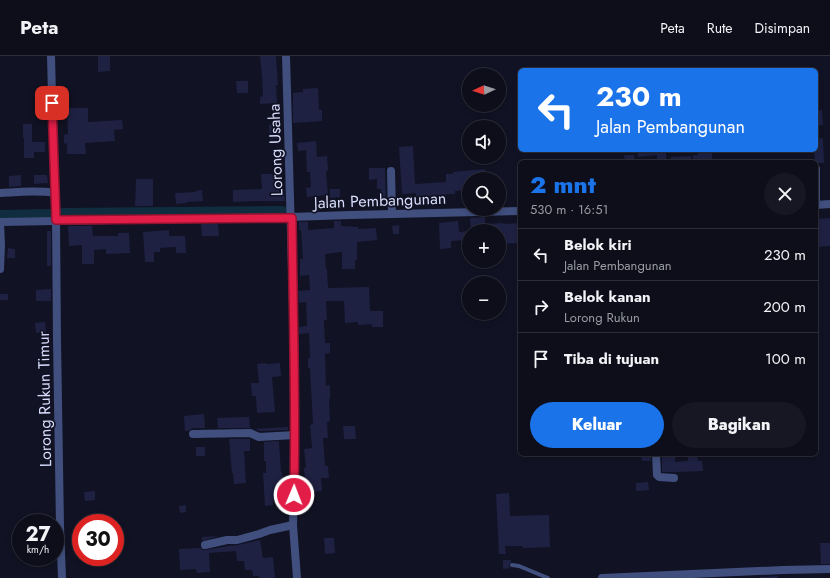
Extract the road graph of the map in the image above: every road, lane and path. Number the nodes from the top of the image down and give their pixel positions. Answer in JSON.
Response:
{"nodes":[{"id":1,"x":51,"y":56,"type":"edge"},
{"id":2,"x":286,"y":56,"type":"edge"},
{"id":3,"x":391,"y":171,"type":"dead end"},
{"id":4,"x":0,"y":193,"type":"edge"},
{"id":5,"x":55,"y":193,"type":"junction"},
{"id":6,"x":830,"y":204,"type":"edge"},
{"id":7,"x":818,"y":205,"type":"edge"},
{"id":8,"x":518,"y":211,"type":"edge"},
{"id":9,"x":392,"y":214,"type":"junction"},
{"id":10,"x":292,"y":218,"type":"junction"},
{"id":11,"x":56,"y":220,"type":"junction"},
{"id":12,"x":0,"y":222,"type":"edge"},
{"id":13,"x":0,"y":269,"type":"edge"},
{"id":14,"x":193,"y":434,"type":"dead end"},
{"id":15,"x":295,"y":435,"type":"junction"},
{"id":16,"x":656,"y":456,"type":"edge"},
{"id":17,"x":674,"y":478,"type":"dead end"},
{"id":18,"x":293,"y":525,"type":"junction"},
{"id":19,"x":205,"y":545,"type":"dead end"},
{"id":20,"x":512,"y":565,"type":"dead end"},
{"id":21,"x":830,"y":569,"type":"edge"},
{"id":22,"x":62,"y":578,"type":"edge"},
{"id":23,"x":297,"y":578,"type":"edge"},
{"id":24,"x":548,"y":578,"type":"edge"},
{"id":25,"x":602,"y":578,"type":"edge"}],
"edges":[{"from":1,"to":5,"type":"street","name":"Lorong Rukun Timur"},
{"from":2,"to":10,"type":"street","name":"Lorong Usaha"},
{"from":3,"to":9,"type":"street"},
{"from":4,"to":5,"type":"street"},
{"from":5,"to":11,"type":"street","name":"Lorong Rukun Timur"},
{"from":6,"to":7,"type":"street"},
{"from":8,"to":9,"type":"street","name":"Jalan Pembangunan"},
{"from":9,"to":10,"type":"street","name":"Jalan Pembangunan"},
{"from":10,"to":11,"type":"street","name":"Jalan Pembangunan"},
{"from":10,"to":15,"type":"street","name":"Lorong Usaha"},
{"from":11,"to":12,"type":"street","name":"Jalan Pembangunan"},
{"from":11,"to":22,"type":"street","name":"Lorong Rukun Timur"},
{"from":12,"to":13,"type":"street"},
{"from":14,"to":15,"type":"street"},
{"from":15,"to":18,"type":"street","name":"Lorong Usaha"},
{"from":16,"to":17,"type":"street"},
{"from":18,"to":19,"type":"street"},
{"from":18,"to":23,"type":"street","name":"Lorong Usaha"},
{"from":20,"to":24,"type":"lane"},
{"from":21,"to":25,"type":"street"}]}
